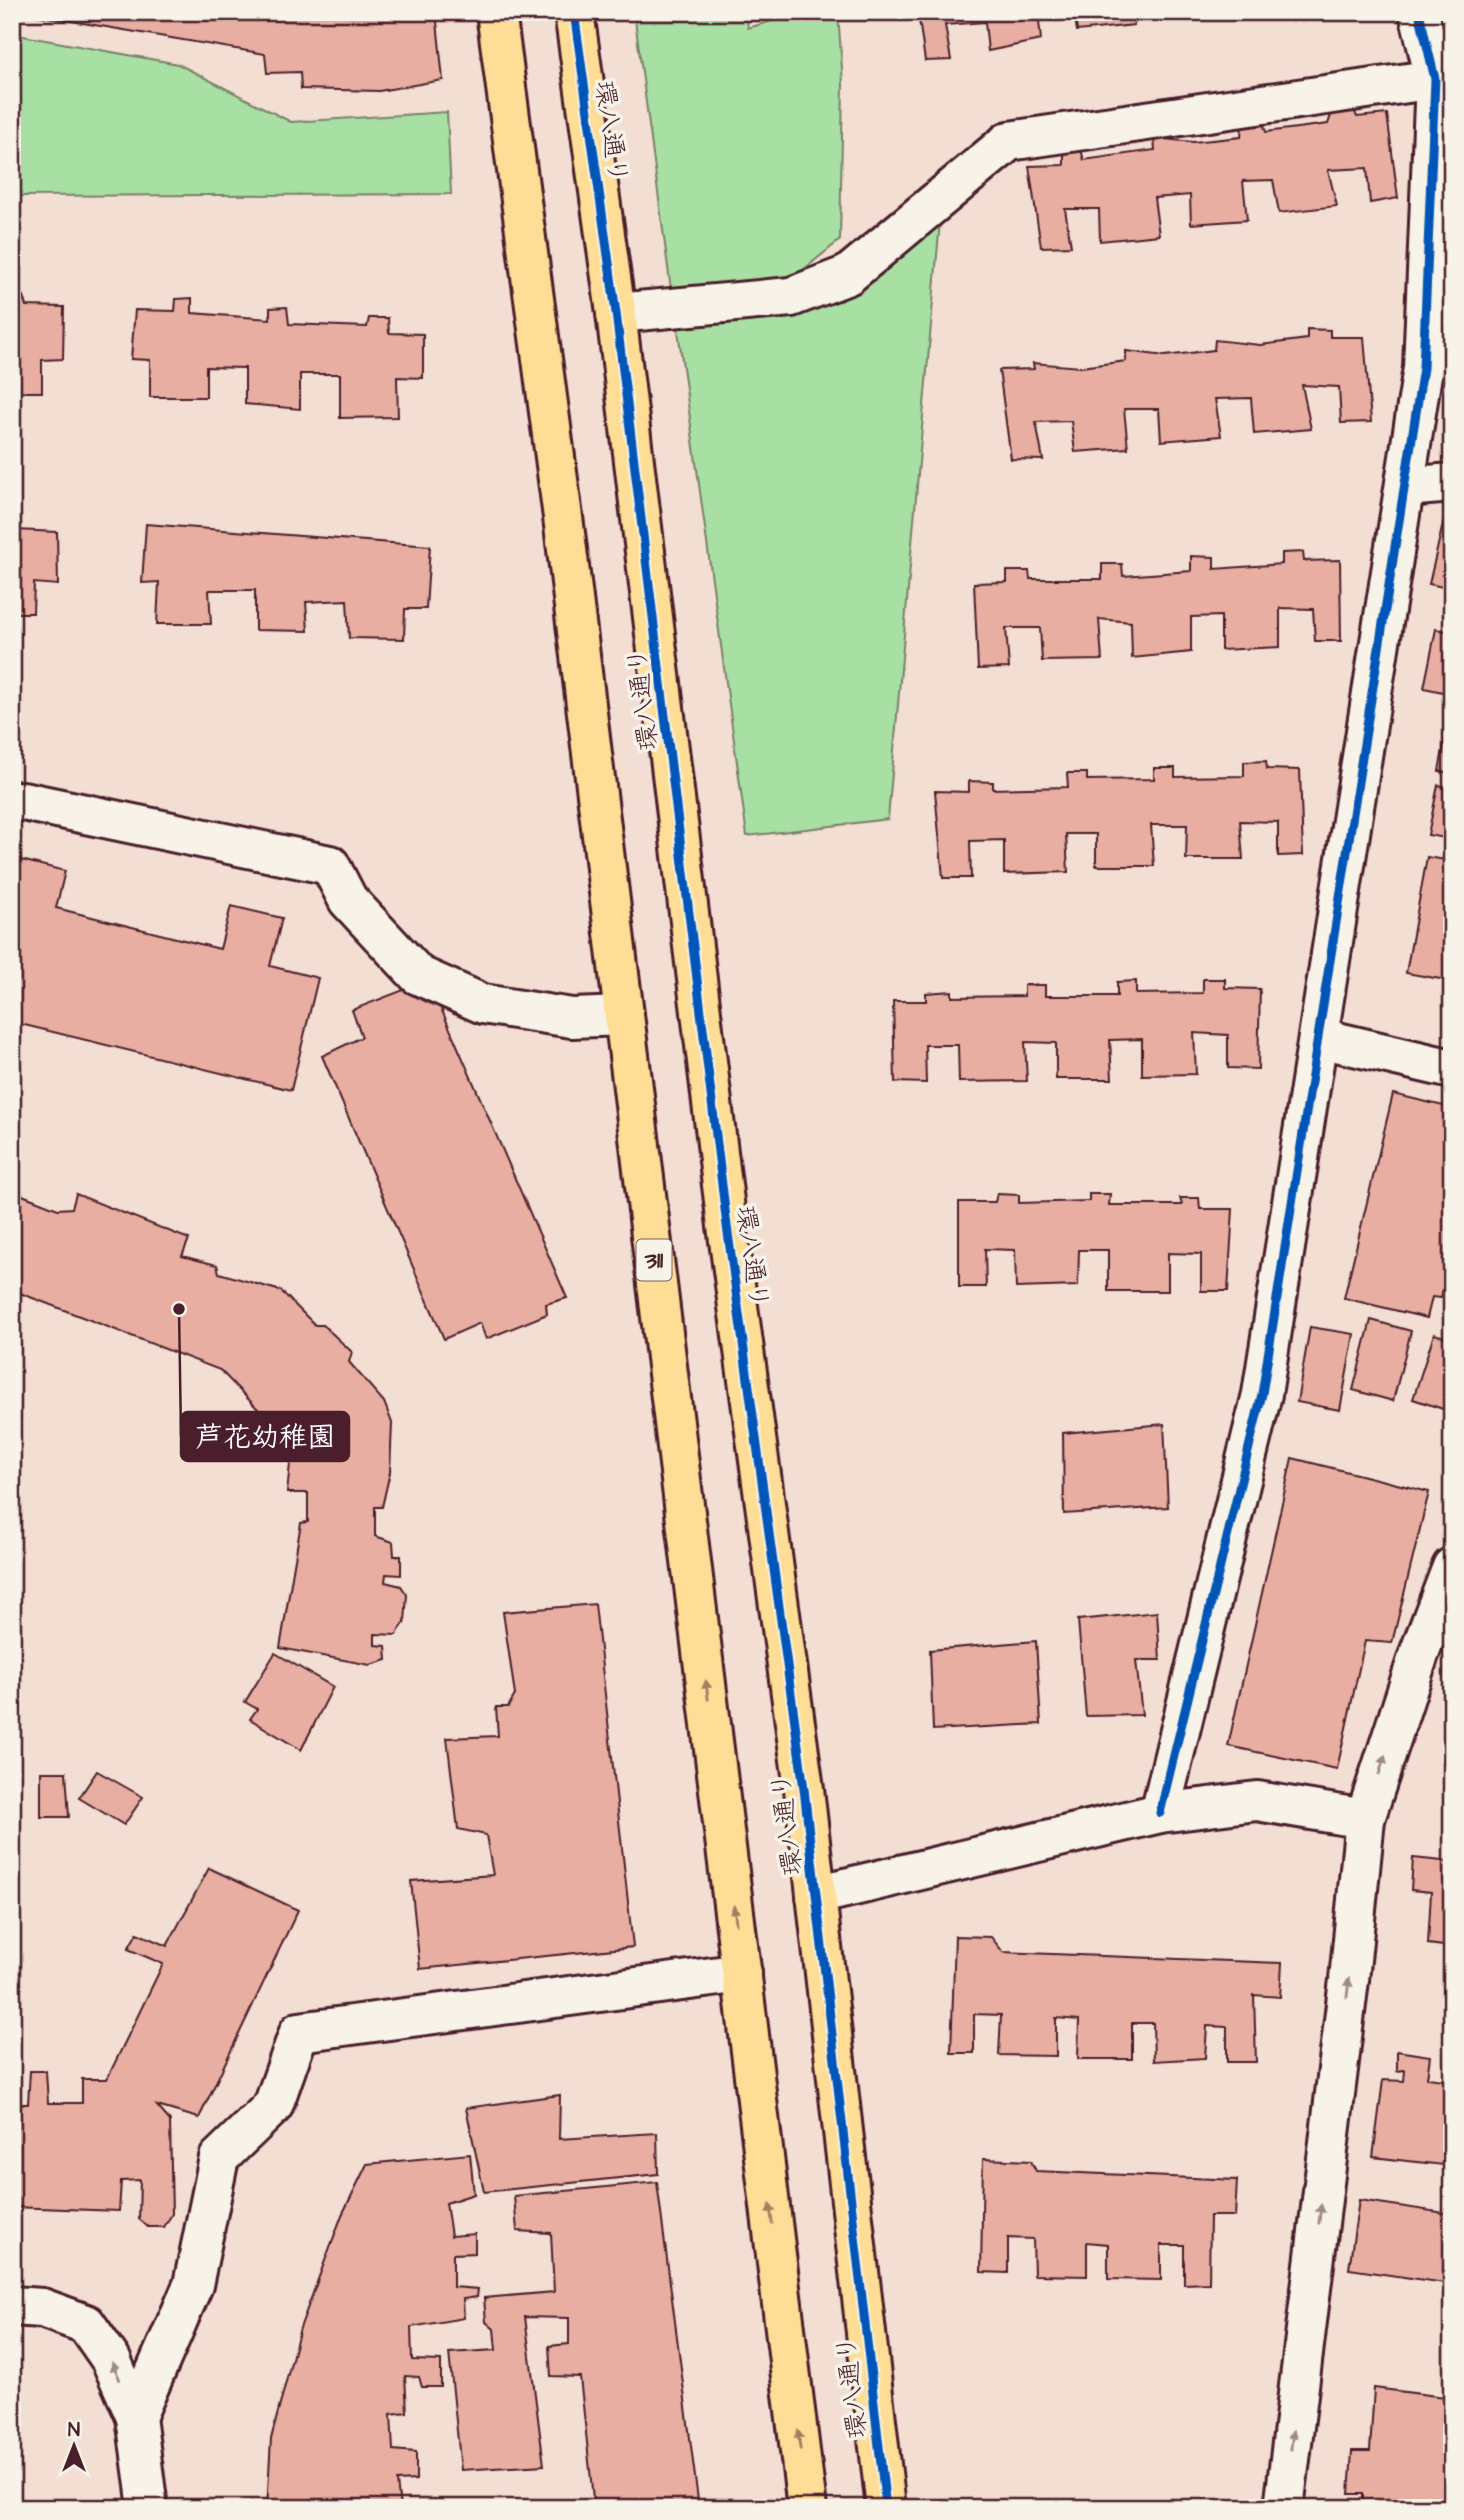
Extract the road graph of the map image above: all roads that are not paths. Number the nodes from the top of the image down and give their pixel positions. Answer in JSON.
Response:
{"nodes":[{"id":1,"x":496,"y":12,"type":"edge"},
{"id":2,"x":574,"y":12,"type":"edge"},
{"id":3,"x":1419,"y":12,"type":"edge"},
{"id":4,"x":1435,"y":79,"type":"junction"},
{"id":5,"x":616,"y":313,"type":"junction"},
{"id":6,"x":1452,"y":483,"type":"edge"},
{"id":7,"x":1405,"y":487,"type":"junction"},
{"id":8,"x":12,"y":802,"type":"edge"},
{"id":9,"x":624,"y":1016,"type":"junction"},
{"id":10,"x":1320,"y":1038,"type":"junction"},
{"id":11,"x":1452,"y":1069,"type":"edge"},
{"id":12,"x":1452,"y":1567,"type":"edge"},
{"id":13,"x":1160,"y":1813,"type":"junction"},
{"id":14,"x":1364,"y":1819,"type":"junction"},
{"id":15,"x":816,"y":1895,"type":"junction"},
{"id":16,"x":742,"y":1973,"type":"junction"},
{"id":17,"x":12,"y":2306,"type":"edge"},
{"id":18,"x":136,"y":2417,"type":"junction"},
{"id":19,"x":148,"y":2508,"type":"edge"},
{"id":20,"x":807,"y":2508,"type":"edge"},
{"id":21,"x":886,"y":2508,"type":"edge"},
{"id":22,"x":1283,"y":2508,"type":"edge"}],
"edges":[{"from":1,"to":9,"type":"main road","number":"311"},
{"from":2,"to":5,"type":"main road","name":"環八通り"},
{"from":3,"to":4,"type":"street"},
{"from":4,"to":5,"type":"street"},
{"from":4,"to":7,"type":"street"},
{"from":5,"to":15,"type":"main road","name":"環八通り"},
{"from":6,"to":7,"type":"street"},
{"from":7,"to":10,"type":"street"},
{"from":8,"to":9,"type":"street"},
{"from":16,"to":9,"type":"main road","number":"311","one_way":true},
{"from":10,"to":11,"type":"street"},
{"from":10,"to":13,"type":"street"},
{"from":14,"to":12,"type":"street","one_way":true},
{"from":13,"to":14,"type":"street"},
{"from":13,"to":15,"type":"street"},
{"from":22,"to":14,"type":"street","one_way":true},
{"from":15,"to":21,"type":"main road","name":"環八通り"},
{"from":16,"to":18,"type":"street"},
{"from":20,"to":16,"type":"main road","number":"311","one_way":true},
{"from":18,"to":17,"type":"street","one_way":true},
{"from":18,"to":19,"type":"street"}]}
